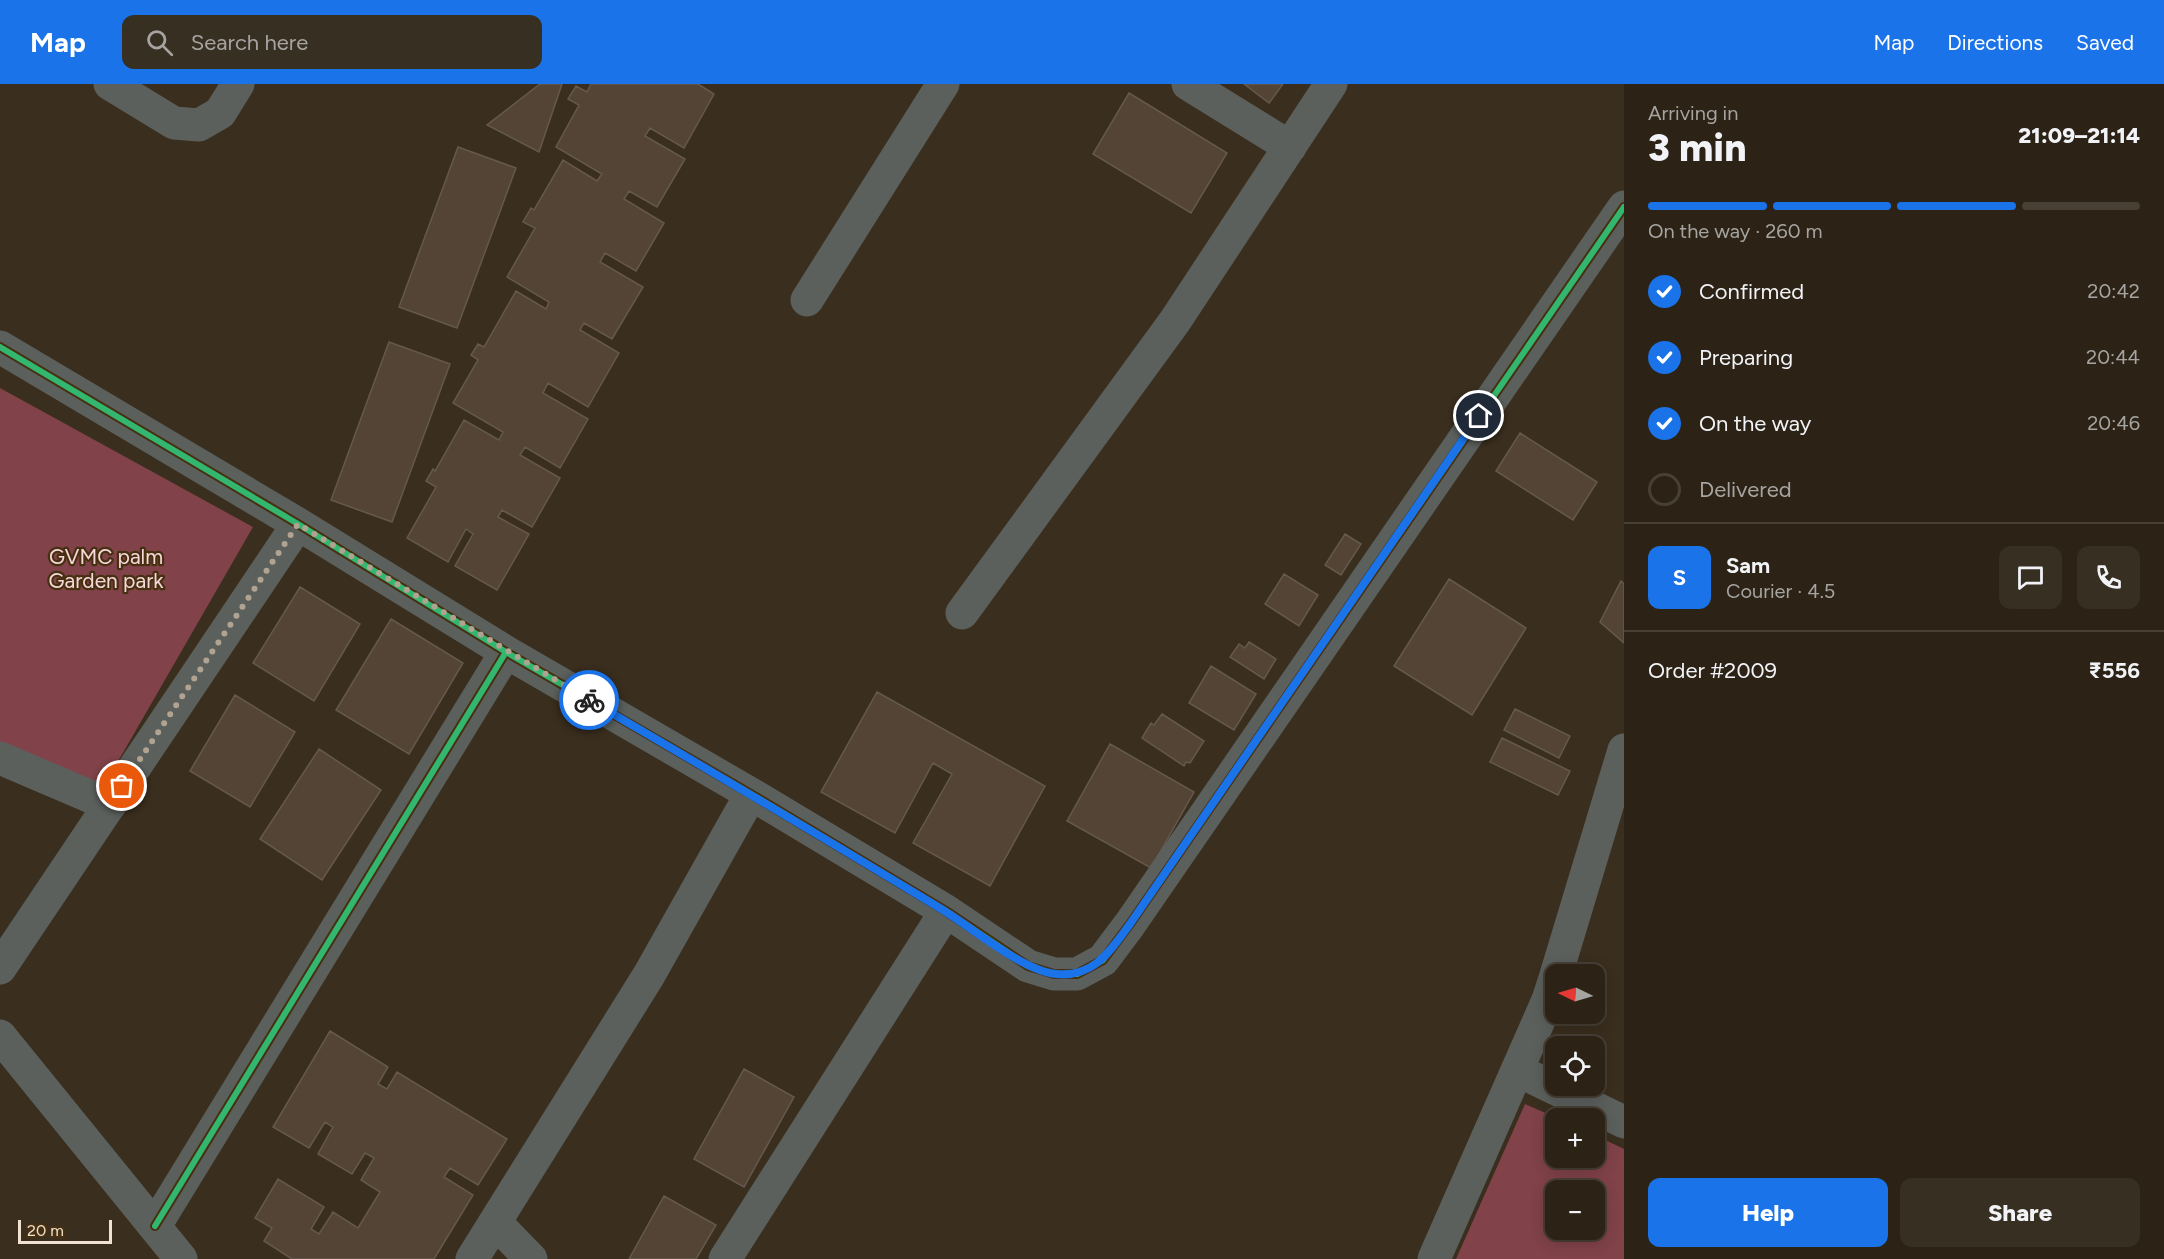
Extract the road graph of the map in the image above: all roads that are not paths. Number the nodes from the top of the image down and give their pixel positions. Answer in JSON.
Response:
{"nodes":[{"id":1,"x":110,"y":84,"type":"edge"},
{"id":2,"x":238,"y":84,"type":"edge"},
{"id":3,"x":943,"y":84,"type":"edge"},
{"id":4,"x":1188,"y":84,"type":"edge"},
{"id":5,"x":1331,"y":84,"type":"edge"},
{"id":6,"x":1290,"y":147,"type":"junction"},
{"id":7,"x":1624,"y":207,"type":"edge"},
{"id":8,"x":807,"y":300,"type":"dead end"},
{"id":9,"x":0,"y":347,"type":"edge"},
{"id":10,"x":298,"y":524,"type":"junction"},
{"id":11,"x":962,"y":613,"type":"dead end"},
{"id":12,"x":506,"y":652,"type":"junction"},
{"id":13,"x":1624,"y":750,"type":"edge"},
{"id":14,"x":0,"y":758,"type":"edge"},
{"id":15,"x":751,"y":794,"type":"junction"},
{"id":16,"x":110,"y":805,"type":"junction"},
{"id":17,"x":1612,"y":831,"type":"edge"},
{"id":18,"x":945,"y":911,"type":"junction"},
{"id":19,"x":1560,"y":964,"type":"edge"},
{"id":20,"x":0,"y":968,"type":"edge"},
{"id":21,"x":1545,"y":1007,"type":"edge"},
{"id":22,"x":0,"y":1036,"type":"edge"},
{"id":23,"x":1517,"y":1070,"type":"junction"},
{"id":24,"x":1624,"y":1122,"type":"edge"},
{"id":25,"x":495,"y":1222,"type":"junction"},
{"id":26,"x":155,"y":1226,"type":"junction"},
{"id":27,"x":181,"y":1259,"type":"edge"},
{"id":28,"x":472,"y":1259,"type":"edge"},
{"id":29,"x":531,"y":1259,"type":"edge"},
{"id":30,"x":725,"y":1259,"type":"edge"},
{"id":31,"x":1434,"y":1259,"type":"edge"}],
"edges":[{"from":1,"to":2,"type":"street"},
{"from":3,"to":8,"type":"street"},
{"from":4,"to":6,"type":"street"},
{"from":5,"to":6,"type":"street"},
{"from":6,"to":11,"type":"street"},
{"from":7,"to":18,"type":"street"},
{"from":9,"to":10,"type":"street"},
{"from":10,"to":12,"type":"street"},
{"from":10,"to":16,"type":"street"},
{"from":12,"to":15,"type":"street"},
{"from":12,"to":26,"type":"street"},
{"from":13,"to":17,"type":"street"},
{"from":14,"to":16,"type":"street"},
{"from":15,"to":18,"type":"street"},
{"from":15,"to":25,"type":"street"},
{"from":16,"to":20,"type":"street"},
{"from":17,"to":19,"type":"street"},
{"from":18,"to":30,"type":"street"},
{"from":21,"to":23,"type":"street"},
{"from":22,"to":26,"type":"street"},
{"from":23,"to":24,"type":"street"},
{"from":23,"to":31,"type":"street"},
{"from":25,"to":28,"type":"street"},
{"from":25,"to":29,"type":"street"},
{"from":26,"to":27,"type":"street"}]}
